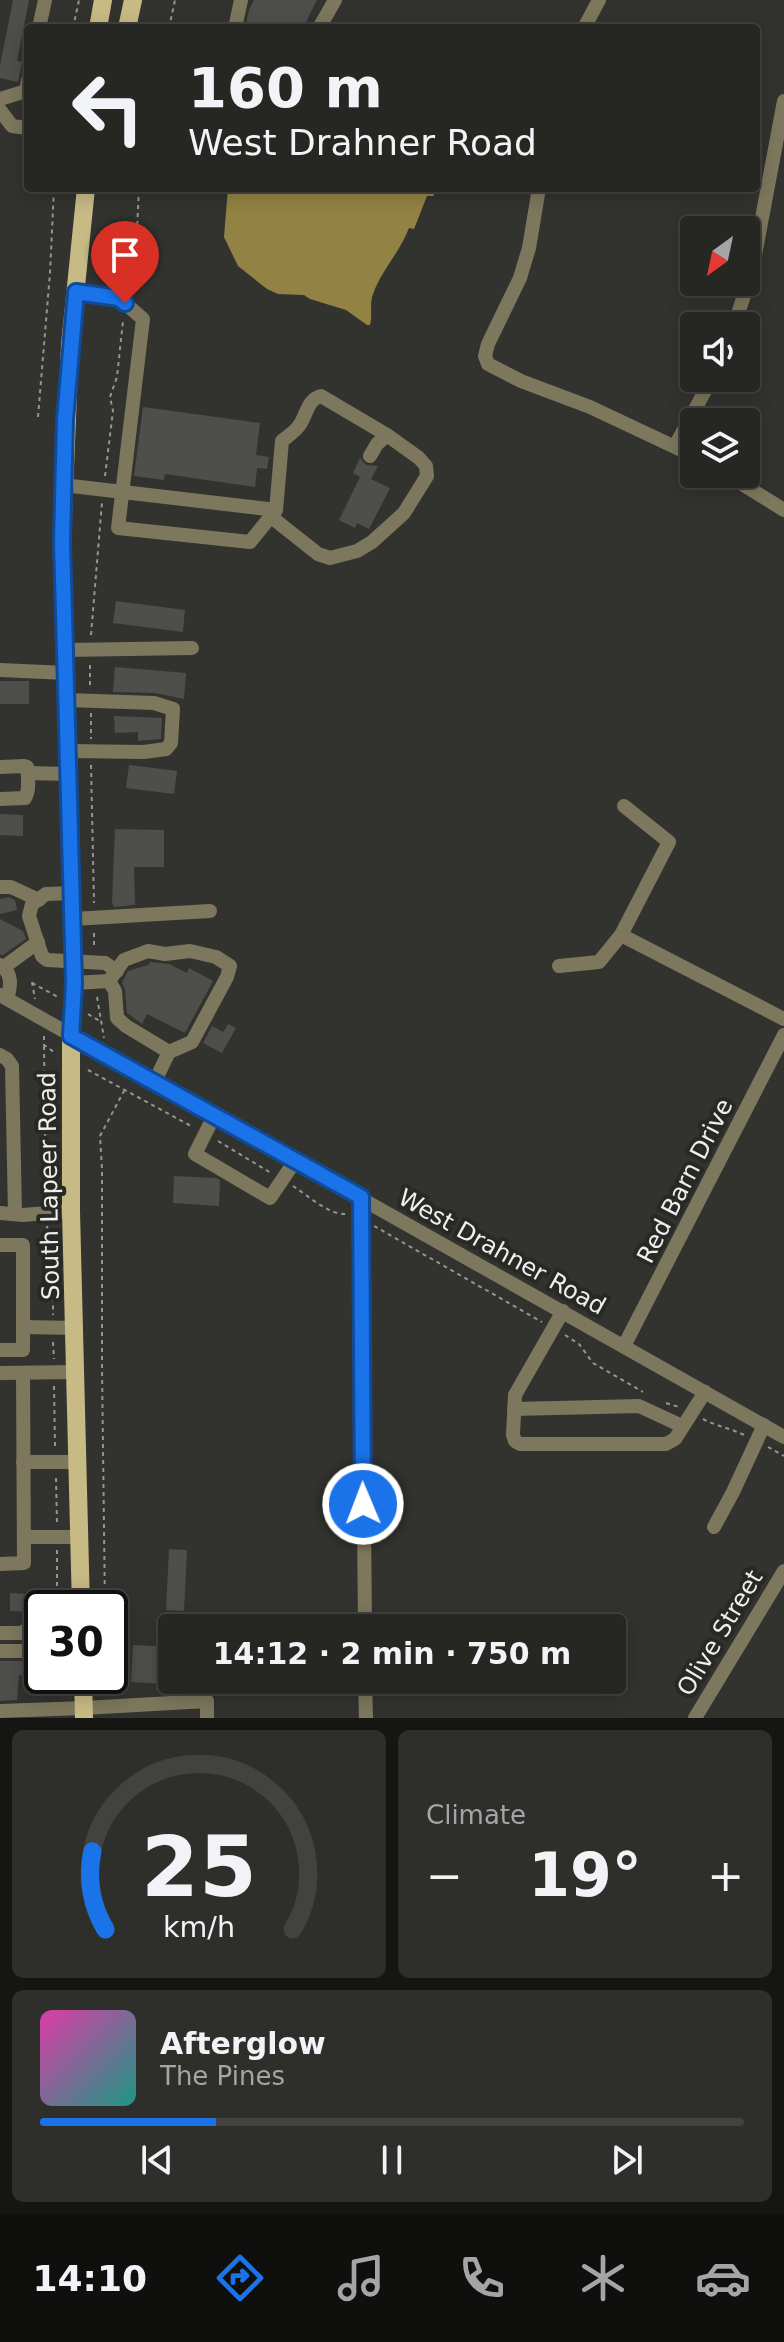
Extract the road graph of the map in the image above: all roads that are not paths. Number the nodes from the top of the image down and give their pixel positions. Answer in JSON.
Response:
{"nodes":[{"id":1,"x":45,"y":0,"type":"edge"},
{"id":2,"x":103,"y":0,"type":"edge"},
{"id":3,"x":133,"y":0,"type":"edge"},
{"id":4,"x":241,"y":0,"type":"edge"},
{"id":5,"x":335,"y":0,"type":"edge"},
{"id":6,"x":599,"y":0,"type":"edge"},
{"id":7,"x":40,"y":24,"type":"edge"},
{"id":8,"x":99,"y":24,"type":"edge"},
{"id":9,"x":128,"y":24,"type":"edge"},
{"id":10,"x":236,"y":24,"type":"edge"},
{"id":11,"x":321,"y":24,"type":"edge"},
{"id":12,"x":586,"y":24,"type":"edge"},
{"id":13,"x":24,"y":92,"type":"edge"},
{"id":14,"x":0,"y":99,"type":"edge"},
{"id":15,"x":784,"y":101,"type":"edge"},
{"id":16,"x":0,"y":110,"type":"edge"},
{"id":17,"x":24,"y":128,"type":"edge"},
{"id":18,"x":86,"y":192,"type":"edge"},
{"id":19,"x":538,"y":192,"type":"edge"},
{"id":20,"x":76,"y":292,"type":"junction"},
{"id":21,"x":739,"y":312,"type":"edge"},
{"id":22,"x":704,"y":392,"type":"edge"},
{"id":23,"x":387,"y":435,"type":"junction"},
{"id":24,"x":675,"y":446,"type":"junction"},
{"id":25,"x":680,"y":449,"type":"edge"},
{"id":26,"x":370,"y":456,"type":"dead end"},
{"id":27,"x":63,"y":485,"type":"junction"},
{"id":28,"x":749,"y":488,"type":"edge"},
{"id":29,"x":121,"y":492,"type":"junction"},
{"id":30,"x":784,"y":510,"type":"edge"},
{"id":31,"x":273,"y":513,"type":"junction"},
{"id":32,"x":192,"y":648,"type":"dead end"},
{"id":33,"x":66,"y":650,"type":"junction"},
{"id":34,"x":0,"y":670,"type":"edge"},
{"id":35,"x":67,"y":673,"type":"junction"},
{"id":36,"x":68,"y":700,"type":"junction"},
{"id":37,"x":69,"y":751,"type":"junction"},
{"id":38,"x":0,"y":767,"type":"edge"},
{"id":39,"x":28,"y":773,"type":"junction"},
{"id":40,"x":69,"y":774,"type":"junction"},
{"id":41,"x":0,"y":799,"type":"edge"},
{"id":42,"x":624,"y":806,"type":"dead end"},
{"id":43,"x":0,"y":887,"type":"edge"},
{"id":44,"x":72,"y":893,"type":"junction"},
{"id":45,"x":39,"y":900,"type":"junction"},
{"id":46,"x":210,"y":911,"type":"dead end"},
{"id":47,"x":73,"y":919,"type":"junction"},
{"id":48,"x":621,"y":935,"type":"junction"},
{"id":49,"x":38,"y":942,"type":"junction"},
{"id":50,"x":74,"y":960,"type":"junction"},
{"id":51,"x":2,"y":966,"type":"edge"},
{"id":52,"x":559,"y":966,"type":"dead end"},
{"id":53,"x":107,"y":978,"type":"junction"},
{"id":54,"x":74,"y":983,"type":"junction"},
{"id":55,"x":4,"y":997,"type":"edge"},
{"id":56,"x":784,"y":1019,"type":"edge"},
{"id":57,"x":784,"y":1035,"type":"edge"},
{"id":58,"x":71,"y":1036,"type":"junction"},
{"id":59,"x":169,"y":1052,"type":"junction"},
{"id":60,"x":0,"y":1055,"type":"edge"},
{"id":61,"x":154,"y":1083,"type":"junction"},
{"id":62,"x":214,"y":1116,"type":"junction"},
{"id":63,"x":295,"y":1161,"type":"junction"},
{"id":64,"x":361,"y":1197,"type":"junction"},
{"id":65,"x":71,"y":1211,"type":"junction"},
{"id":66,"x":8,"y":1213,"type":"edge"},
{"id":67,"x":0,"y":1245,"type":"edge"},
{"id":68,"x":563,"y":1311,"type":"junction"},
{"id":69,"x":24,"y":1327,"type":"junction"},
{"id":70,"x":74,"y":1328,"type":"junction"},
{"id":71,"x":624,"y":1346,"type":"junction"},
{"id":72,"x":0,"y":1350,"type":"edge"},
{"id":73,"x":76,"y":1372,"type":"junction"},
{"id":74,"x":0,"y":1373,"type":"edge"},
{"id":75,"x":23,"y":1373,"type":"junction"},
{"id":76,"x":705,"y":1392,"type":"junction"},
{"id":77,"x":514,"y":1409,"type":"junction"},
{"id":78,"x":764,"y":1425,"type":"junction"},
{"id":79,"x":682,"y":1426,"type":"junction"},
{"id":80,"x":784,"y":1437,"type":"edge"},
{"id":81,"x":23,"y":1462,"type":"junction"},
{"id":82,"x":78,"y":1462,"type":"junction"},
{"id":83,"x":714,"y":1527,"type":"dead end"},
{"id":84,"x":24,"y":1537,"type":"junction"},
{"id":85,"x":80,"y":1537,"type":"junction"},
{"id":86,"x":0,"y":1564,"type":"edge"},
{"id":87,"x":784,"y":1571,"type":"edge"},
{"id":88,"x":81,"y":1590,"type":"edge"},
{"id":89,"x":365,"y":1614,"type":"edge"},
{"id":90,"x":24,"y":1631,"type":"edge"},
{"id":91,"x":0,"y":1633,"type":"edge"},
{"id":92,"x":0,"y":1651,"type":"edge"},
{"id":93,"x":24,"y":1651,"type":"edge"},
{"id":94,"x":365,"y":1694,"type":"edge"},
{"id":95,"x":0,"y":1711,"type":"edge"},
{"id":96,"x":84,"y":1713,"type":"edge"},
{"id":97,"x":207,"y":1718,"type":"edge"},
{"id":98,"x":366,"y":1718,"type":"edge"},
{"id":99,"x":695,"y":1718,"type":"edge"}],
"edges":[{"from":1,"to":7,"type":"street"},
{"from":2,"to":8,"type":"main road"},
{"from":3,"to":9,"type":"main road"},
{"from":4,"to":10,"type":"street"},
{"from":5,"to":11,"type":"street"},
{"from":6,"to":12,"type":"street"},
{"from":13,"to":14,"type":"street"},
{"from":15,"to":21,"type":"street"},
{"from":16,"to":17,"type":"street"},
{"from":18,"to":20,"type":"main road","name":"South Lapeer Road"},
{"from":19,"to":24,"type":"street"},
{"from":20,"to":27,"type":"main road","name":"South Lapeer Road"},
{"from":20,"to":29,"type":"street"},
{"from":22,"to":24,"type":"street"},
{"from":23,"to":26,"type":"street"},
{"from":23,"to":31,"type":"street"},
{"from":23,"to":31,"type":"street"},
{"from":24,"to":25,"type":"street"},
{"from":27,"to":29,"type":"street"},
{"from":27,"to":33,"type":"main road","name":"South Lapeer Road"},
{"from":28,"to":30,"type":"street"},
{"from":29,"to":31,"type":"street"},
{"from":29,"to":31,"type":"street"},
{"from":32,"to":33,"type":"street"},
{"from":33,"to":35,"type":"main road","name":"South Lapeer Road"},
{"from":34,"to":35,"type":"street"},
{"from":35,"to":36,"type":"main road","name":"South Lapeer Road"},
{"from":36,"to":37,"type":"main road","name":"South Lapeer Road"},
{"from":36,"to":37,"type":"street"},
{"from":37,"to":40,"type":"main road","name":"South Lapeer Road"},
{"from":38,"to":39,"type":"street"},
{"from":39,"to":40,"type":"street"},
{"from":39,"to":41,"type":"street"},
{"from":40,"to":44,"type":"main road","name":"South Lapeer Road"},
{"from":42,"to":48,"type":"street"},
{"from":43,"to":45,"type":"street"},
{"from":44,"to":45,"type":"street"},
{"from":44,"to":47,"type":"main road","name":"South Lapeer Road"},
{"from":45,"to":49,"type":"street"},
{"from":46,"to":47,"type":"street"},
{"from":47,"to":50,"type":"main road","name":"South Lapeer Road"},
{"from":48,"to":52,"type":"street"},
{"from":48,"to":56,"type":"street"},
{"from":49,"to":50,"type":"street"},
{"from":49,"to":51,"type":"street"},
{"from":50,"to":53,"type":"street"},
{"from":50,"to":54,"type":"main road","name":"South Lapeer Road"},
{"from":51,"to":55,"type":"street"},
{"from":53,"to":54,"type":"street"},
{"from":53,"to":59,"type":"street"},
{"from":53,"to":59,"type":"street"},
{"from":54,"to":58,"type":"main road","name":"South Lapeer Road"},
{"from":55,"to":58,"type":"street","name":"West Drahner Road"},
{"from":57,"to":71,"type":"street","name":"Red Barn Drive"},
{"from":58,"to":61,"type":"street","name":"West Drahner Road"},
{"from":58,"to":65,"type":"main road","name":"South Lapeer Road"},
{"from":59,"to":61,"type":"street"},
{"from":60,"to":66,"type":"street"},
{"from":61,"to":62,"type":"street","name":"West Drahner Road"},
{"from":62,"to":63,"type":"street","name":"West Drahner Road"},
{"from":62,"to":63,"type":"street"},
{"from":63,"to":64,"type":"street","name":"West Drahner Road"},
{"from":64,"to":68,"type":"street","name":"West Drahner Road"},
{"from":64,"to":89,"type":"street"},
{"from":65,"to":66,"type":"street"},
{"from":65,"to":70,"type":"main road","name":"South Lapeer Road"},
{"from":67,"to":69,"type":"street"},
{"from":68,"to":71,"type":"street","name":"West Drahner Road"},
{"from":68,"to":77,"type":"street"},
{"from":69,"to":70,"type":"street"},
{"from":69,"to":72,"type":"street"},
{"from":70,"to":73,"type":"main road","name":"South Lapeer Road"},
{"from":71,"to":76,"type":"street","name":"West Drahner Road"},
{"from":73,"to":75,"type":"street"},
{"from":73,"to":82,"type":"main road","name":"South Lapeer Road"},
{"from":74,"to":75,"type":"street"},
{"from":75,"to":81,"type":"street"},
{"from":76,"to":78,"type":"street","name":"West Drahner Road"},
{"from":76,"to":79,"type":"street"},
{"from":77,"to":79,"type":"street"},
{"from":77,"to":79,"type":"street"},
{"from":78,"to":80,"type":"street","name":"West Drahner Road"},
{"from":78,"to":83,"type":"street"},
{"from":81,"to":82,"type":"street"},
{"from":81,"to":84,"type":"street"},
{"from":82,"to":85,"type":"main road","name":"South Lapeer Road"},
{"from":84,"to":85,"type":"street"},
{"from":84,"to":86,"type":"street"},
{"from":85,"to":88,"type":"main road","name":"South Lapeer Road"},
{"from":87,"to":99,"type":"street","name":"Olive Street"},
{"from":90,"to":91,"type":"street"},
{"from":92,"to":93,"type":"street"},
{"from":94,"to":98,"type":"street"},
{"from":95,"to":96,"type":"street"},
{"from":96,"to":97,"type":"street"}]}
